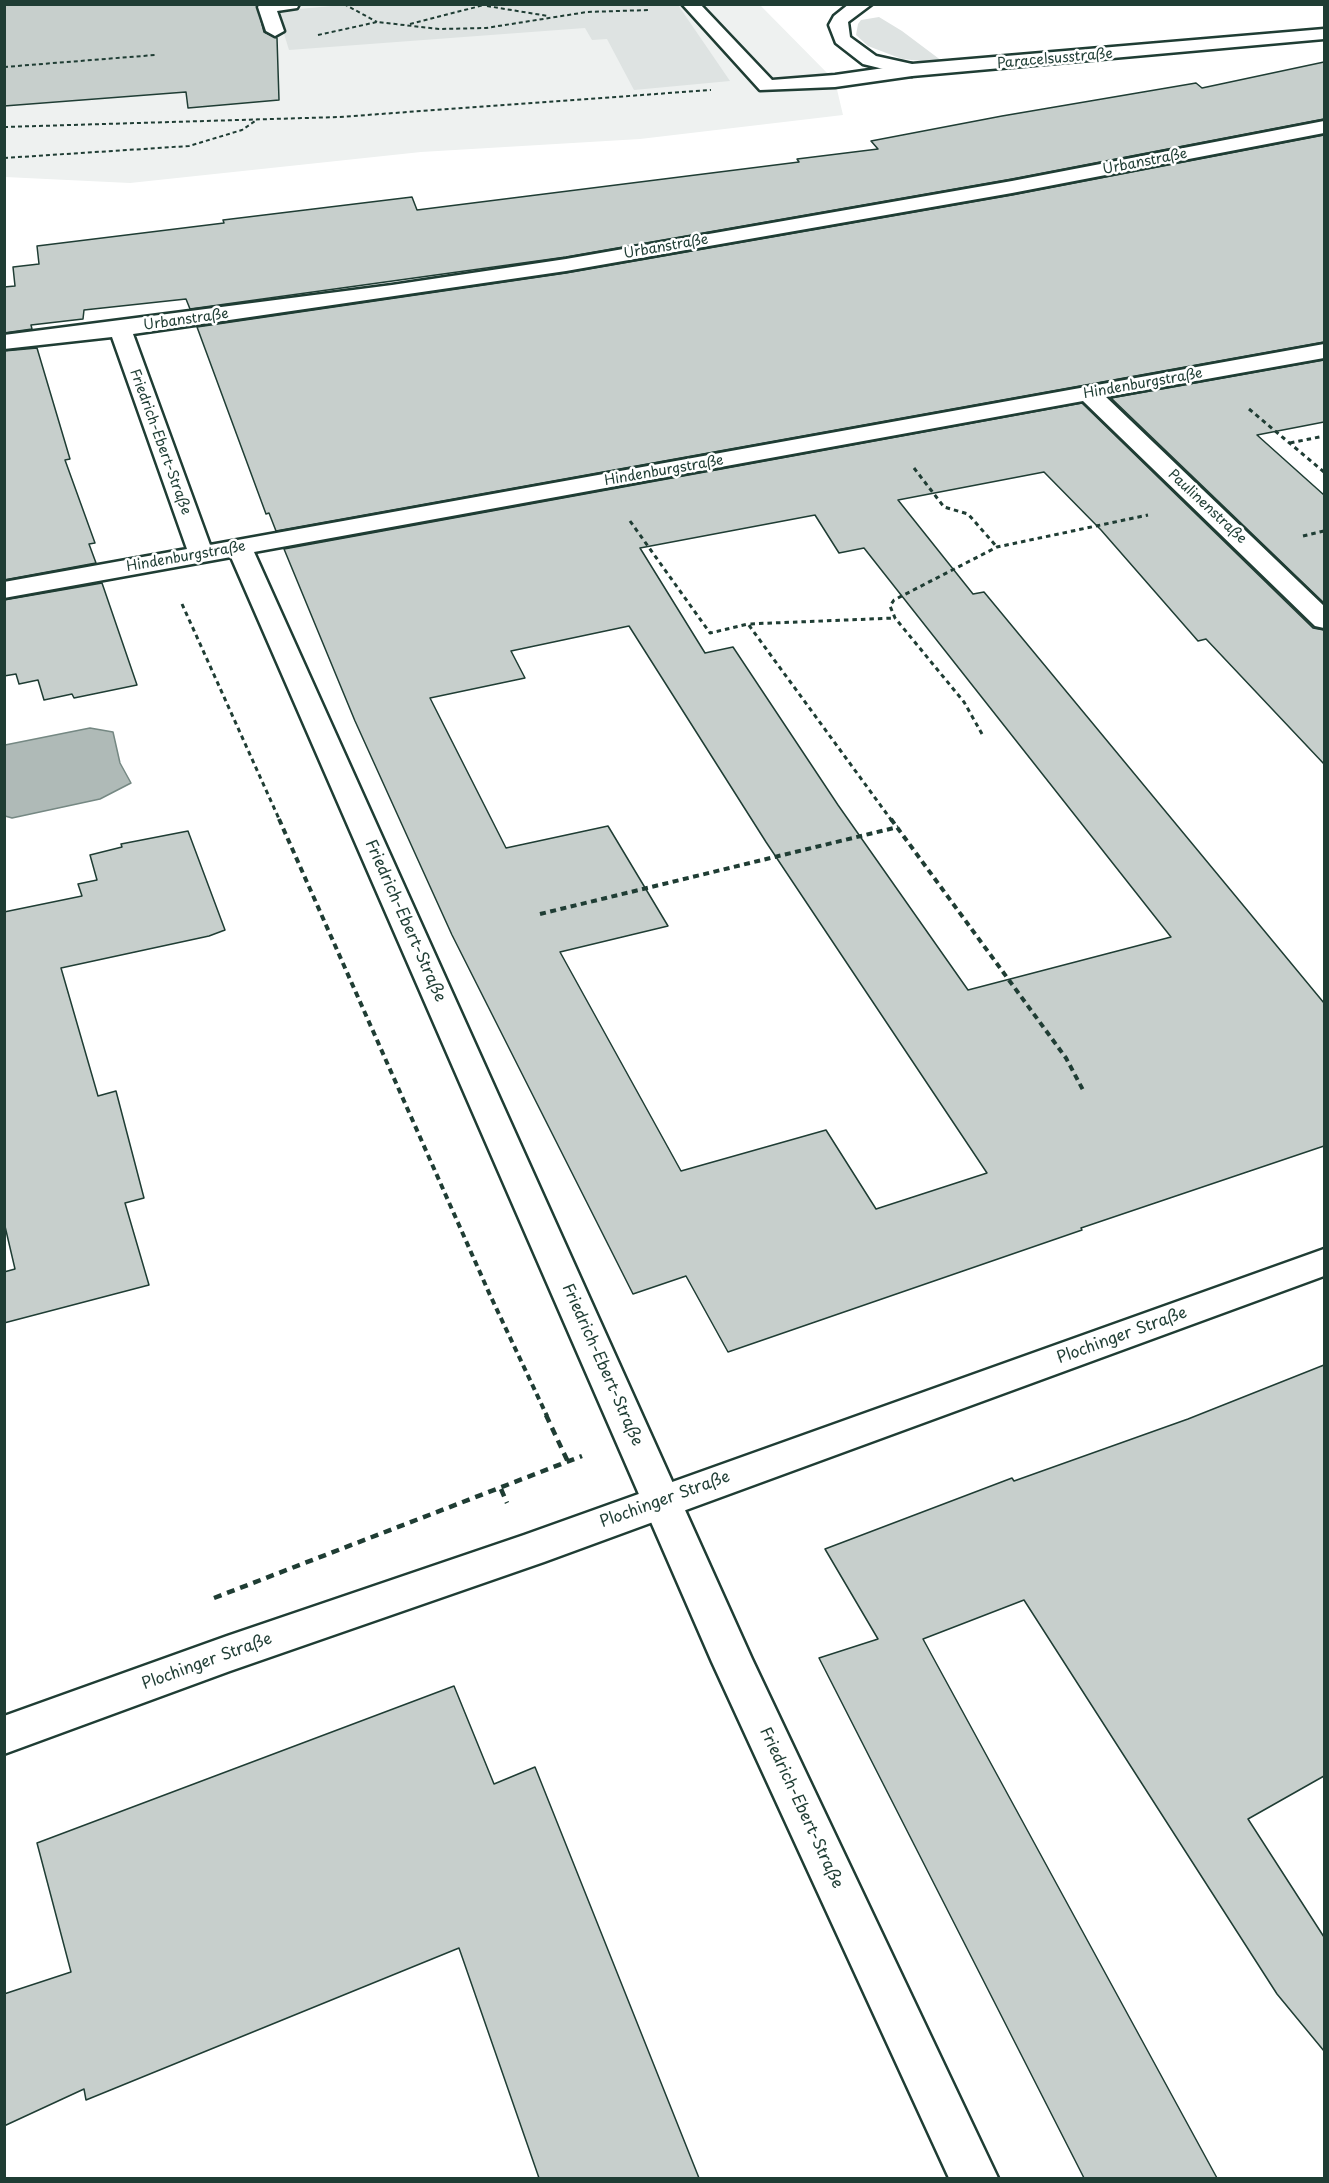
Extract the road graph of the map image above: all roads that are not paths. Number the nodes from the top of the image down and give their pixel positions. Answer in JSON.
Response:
{"nodes":[{"id":1,"x":291,"y":4,"type":"edge"},
{"id":2,"x":864,"y":4,"type":"edge"},
{"id":3,"x":693,"y":7,"type":"edge"},
{"id":4,"x":275,"y":31,"type":"road end"},
{"id":5,"x":1324,"y":34,"type":"edge"},
{"id":6,"x":912,"y":70,"type":"junction"},
{"id":7,"x":1324,"y":127,"type":"edge"},
{"id":8,"x":121,"y":329,"type":"junction"},
{"id":9,"x":4,"y":342,"type":"edge"},
{"id":10,"x":1324,"y":351,"type":"edge"},
{"id":11,"x":1089,"y":394,"type":"junction"},
{"id":12,"x":239,"y":547,"type":"junction"},
{"id":13,"x":201,"y":554,"type":"junction"},
{"id":14,"x":4,"y":590,"type":"edge"},
{"id":15,"x":1324,"y":620,"type":"edge"},
{"id":16,"x":1324,"y":1262,"type":"edge"},
{"id":17,"x":662,"y":1501,"type":"junction"},
{"id":18,"x":4,"y":1735,"type":"edge"},
{"id":19,"x":974,"y":2178,"type":"edge"}],
"edges":[{"from":1,"to":4,"type":"street"},
{"from":2,"to":6,"type":"street","name":"Paracelsusstraße"},
{"from":3,"to":6,"type":"street"},
{"from":5,"to":6,"type":"street","name":"Paracelsusstraße"},
{"from":7,"to":8,"type":"street","name":"Urbanstraße"},
{"from":8,"to":9,"type":"street","name":"Urbanstraße"},
{"from":8,"to":13,"type":"street","name":"Friedrich-Ebert-Straße"},
{"from":10,"to":11,"type":"street","name":"Hindenburgstraße"},
{"from":11,"to":12,"type":"street","name":"Hindenburgstraße"},
{"from":11,"to":15,"type":"street","name":"Paulinenstraße"},
{"from":12,"to":13,"type":"street","name":"Hindenburgstraße"},
{"from":12,"to":17,"type":"street","name":"Friedrich-Ebert-Straße"},
{"from":13,"to":14,"type":"street","name":"Hindenburgstraße"},
{"from":16,"to":17,"type":"street","name":"Plochinger Straße"},
{"from":17,"to":18,"type":"street","name":"Plochinger Straße"},
{"from":17,"to":19,"type":"street","name":"Friedrich-Ebert-Straße"}]}
